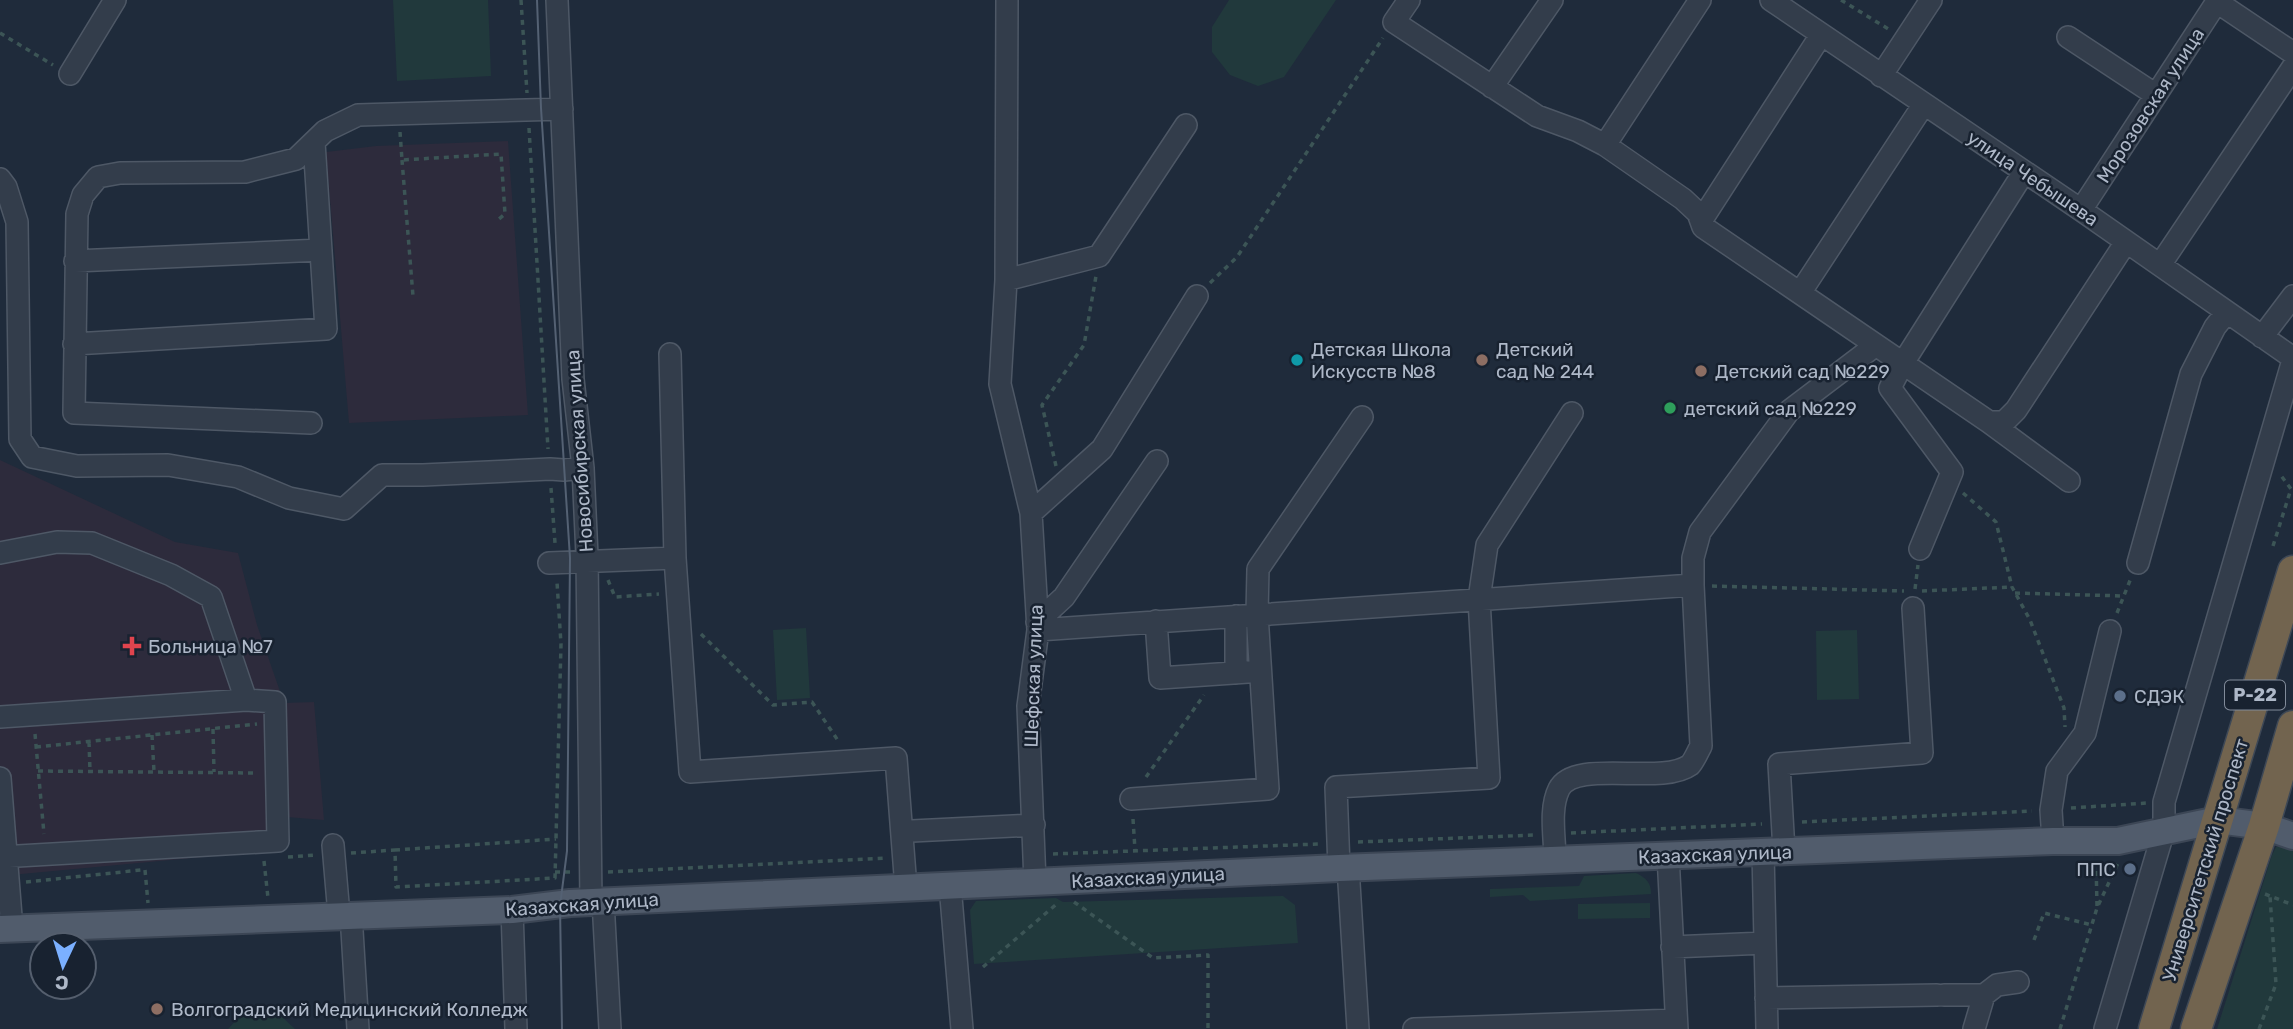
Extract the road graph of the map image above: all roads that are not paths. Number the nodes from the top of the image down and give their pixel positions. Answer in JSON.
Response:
{"nodes":[{"id":1,"x":115,"y":0,"type":"edge"},
{"id":2,"x":557,"y":0,"type":"edge"},
{"id":3,"x":1007,"y":0,"type":"edge"},
{"id":4,"x":1409,"y":0,"type":"edge"},
{"id":5,"x":1552,"y":0,"type":"edge"},
{"id":6,"x":1700,"y":0,"type":"edge"},
{"id":7,"x":1770,"y":0,"type":"edge"},
{"id":8,"x":1931,"y":0,"type":"edge"},
{"id":9,"x":2217,"y":1,"type":"edge"},
{"id":10,"x":1821,"y":35,"type":"junction"},
{"id":11,"x":2068,"y":37,"type":"dead end"},
{"id":12,"x":2293,"y":52,"type":"edge"},
{"id":13,"x":2293,"y":67,"type":"edge"},
{"id":14,"x":70,"y":74,"type":"road end"},
{"id":15,"x":1881,"y":76,"type":"junction"},
{"id":16,"x":1492,"y":87,"type":"junction"},
{"id":17,"x":2156,"y":95,"type":"junction"},
{"id":18,"x":1924,"y":104,"type":"junction"},
{"id":19,"x":562,"y":109,"type":"junction"},
{"id":20,"x":1186,"y":125,"type":"dead end"},
{"id":21,"x":314,"y":142,"type":"junction"},
{"id":22,"x":1605,"y":145,"type":"junction"},
{"id":23,"x":2024,"y":172,"type":"junction"},
{"id":24,"x":0,"y":179,"type":"edge"},
{"id":25,"x":2081,"y":210,"type":"junction"},
{"id":26,"x":1701,"y":221,"type":"junction"},
{"id":27,"x":2126,"y":242,"type":"junction"},
{"id":28,"x":321,"y":250,"type":"junction"},
{"id":29,"x":75,"y":261,"type":"junction"},
{"id":30,"x":2160,"y":265,"type":"junction"},
{"id":31,"x":1006,"y":272,"type":"junction"},
{"id":32,"x":1800,"y":293,"type":"junction"},
{"id":33,"x":1197,"y":296,"type":"road end"},
{"id":34,"x":2293,"y":296,"type":"edge"},
{"id":35,"x":2227,"y":312,"type":"junction"},
{"id":36,"x":2262,"y":337,"type":"junction"},
{"id":37,"x":75,"y":344,"type":"junction"},
{"id":38,"x":1876,"y":345,"type":"junction"},
{"id":39,"x":670,"y":354,"type":"dead end"},
{"id":40,"x":2293,"y":359,"type":"edge"},
{"id":41,"x":1903,"y":362,"type":"junction"},
{"id":42,"x":1572,"y":413,"type":"dead end"},
{"id":43,"x":1362,"y":417,"type":"dead end"},
{"id":44,"x":1989,"y":422,"type":"junction"},
{"id":45,"x":311,"y":423,"type":"dead end"},
{"id":46,"x":1157,"y":461,"type":"dead end"},
{"id":47,"x":583,"y":468,"type":"junction"},
{"id":48,"x":2069,"y":481,"type":"dead end"},
{"id":49,"x":1031,"y":513,"type":"junction"},
{"id":50,"x":1920,"y":549,"type":"road end"},
{"id":51,"x":0,"y":553,"type":"edge"},
{"id":52,"x":675,"y":558,"type":"junction"},
{"id":53,"x":594,"y":562,"type":"junction"},
{"id":54,"x":553,"y":563,"type":"road end"},
{"id":55,"x":2137,"y":564,"type":"road end"},
{"id":56,"x":2293,"y":571,"type":"edge"},
{"id":57,"x":1693,"y":585,"type":"junction"},
{"id":58,"x":1479,"y":599,"type":"junction"},
{"id":59,"x":1914,"y":600,"type":"road end"},
{"id":60,"x":1246,"y":615,"type":"junction"},
{"id":61,"x":1156,"y":621,"type":"junction"},
{"id":62,"x":1038,"y":626,"type":"junction"},
{"id":63,"x":2110,"y":631,"type":"road end"},
{"id":64,"x":246,"y":700,"type":"junction"},
{"id":65,"x":0,"y":717,"type":"edge"},
{"id":66,"x":2293,"y":726,"type":"edge"},
{"id":67,"x":0,"y":778,"type":"edge"},
{"id":68,"x":1131,"y":799,"type":"road end"},
{"id":69,"x":2218,"y":820,"type":"junction"},
{"id":70,"x":1034,"y":825,"type":"junction"},
{"id":71,"x":2264,"y":825,"type":"junction"},
{"id":72,"x":2164,"y":830,"type":"junction"},
{"id":73,"x":912,"y":831,"type":"dead end"},
{"id":74,"x":2293,"y":836,"type":"edge"},
{"id":75,"x":2053,"y":841,"type":"junction"},
{"id":76,"x":1555,"y":847,"type":"junction"},
{"id":77,"x":333,"y":849,"type":"road end"},
{"id":78,"x":1774,"y":851,"type":"junction"},
{"id":79,"x":1668,"y":855,"type":"junction"},
{"id":80,"x":3,"y":857,"type":"edge"},
{"id":81,"x":1342,"y":859,"type":"junction"},
{"id":82,"x":1035,"y":882,"type":"junction"},
{"id":83,"x":950,"y":886,"type":"junction"},
{"id":84,"x":906,"y":888,"type":"junction"},
{"id":85,"x":597,"y":902,"type":"junction"},
{"id":86,"x":512,"y":910,"type":"junction"},
{"id":87,"x":345,"y":915,"type":"junction"},
{"id":88,"x":6,"y":929,"type":"edge"},
{"id":89,"x":1765,"y":943,"type":"junction"},
{"id":90,"x":1672,"y":947,"type":"junction"},
{"id":91,"x":2018,"y":982,"type":"dead end"},
{"id":92,"x":1984,"y":995,"type":"junction"},
{"id":93,"x":1766,"y":998,"type":"junction"},
{"id":94,"x":1676,"y":1024,"type":"edge"},
{"id":95,"x":1447,"y":1028,"type":"edge"},
{"id":96,"x":358,"y":1029,"type":"edge"},
{"id":97,"x":516,"y":1029,"type":"edge"},
{"id":98,"x":610,"y":1029,"type":"edge"},
{"id":99,"x":962,"y":1029,"type":"edge"},
{"id":100,"x":1358,"y":1029,"type":"edge"},
{"id":101,"x":1414,"y":1029,"type":"edge"},
{"id":102,"x":1767,"y":1029,"type":"edge"},
{"id":103,"x":1974,"y":1029,"type":"edge"},
{"id":104,"x":2105,"y":1029,"type":"edge"},
{"id":105,"x":2154,"y":1029,"type":"edge"},
{"id":106,"x":2196,"y":1029,"type":"edge"}],
"edges":[{"from":1,"to":14,"type":"street"},
{"from":2,"to":19,"type":"street","name":"Новосибирская улица"},
{"from":3,"to":31,"type":"street","name":"Шефская улица"},
{"from":4,"to":16,"type":"street"},
{"from":5,"to":16,"type":"street"},
{"from":6,"to":22,"type":"street"},
{"from":7,"to":10,"type":"street","name":"улица Чебышева"},
{"from":8,"to":15,"type":"street"},
{"from":9,"to":12,"type":"street"},
{"from":9,"to":17,"type":"street","name":"Морозовская улица"},
{"from":10,"to":15,"type":"street","name":"улица Чебышева"},
{"from":10,"to":26,"type":"street"},
{"from":11,"to":17,"type":"street"},
{"from":13,"to":30,"type":"street"},
{"from":15,"to":18,"type":"street","name":"улица Чебышева"},
{"from":16,"to":22,"type":"street"},
{"from":17,"to":25,"type":"street","name":"Морозовская улица"},
{"from":18,"to":23,"type":"street","name":"улица Чебышева"},
{"from":18,"to":32,"type":"street"},
{"from":19,"to":21,"type":"street"},
{"from":19,"to":47,"type":"street","name":"Новосибирская улица"},
{"from":20,"to":31,"type":"street"},
{"from":21,"to":28,"type":"street"},
{"from":21,"to":29,"type":"street"},
{"from":22,"to":26,"type":"street"},
{"from":23,"to":25,"type":"street","name":"улица Чебышева"},
{"from":23,"to":41,"type":"street"},
{"from":24,"to":47,"type":"street"},
{"from":25,"to":27,"type":"street","name":"улица Чебышева"},
{"from":26,"to":32,"type":"street"},
{"from":27,"to":30,"type":"street","name":"улица Чебышева"},
{"from":27,"to":44,"type":"street"},
{"from":28,"to":29,"type":"street"},
{"from":28,"to":37,"type":"street"},
{"from":29,"to":37,"type":"street"},
{"from":30,"to":35,"type":"street","name":"улица Чебышева"},
{"from":31,"to":49,"type":"street","name":"Шефская улица"},
{"from":32,"to":38,"type":"street"},
{"from":33,"to":49,"type":"street"},
{"from":34,"to":36,"type":"street"},
{"from":35,"to":36,"type":"street","name":"улица Чебышева"},
{"from":35,"to":55,"type":"street"},
{"from":36,"to":40,"type":"street","name":"улица Чебышева"},
{"from":37,"to":45,"type":"street"},
{"from":38,"to":41,"type":"street"},
{"from":38,"to":57,"type":"street"},
{"from":39,"to":52,"type":"street"},
{"from":40,"to":72,"type":"street"},
{"from":41,"to":44,"type":"street"},
{"from":41,"to":50,"type":"street"},
{"from":42,"to":58,"type":"street"},
{"from":43,"to":60,"type":"street"},
{"from":44,"to":48,"type":"street"},
{"from":46,"to":62,"type":"street"},
{"from":47,"to":53,"type":"street","name":"Новосибирская улица"},
{"from":49,"to":62,"type":"street","name":"Шефская улица"},
{"from":51,"to":64,"type":"street"},
{"from":52,"to":53,"type":"street"},
{"from":52,"to":84,"type":"street"},
{"from":53,"to":54,"type":"street"},
{"from":53,"to":85,"type":"street","name":"Новосибирская улица"},
{"from":56,"to":69,"type":"highway","name":"Университетский проспект","number":"Р-22"},
{"from":57,"to":58,"type":"street"},
{"from":57,"to":76,"type":"street"},
{"from":58,"to":60,"type":"street"},
{"from":58,"to":81,"type":"street"},
{"from":59,"to":78,"type":"street"},
{"from":60,"to":61,"type":"street"},
{"from":60,"to":61,"type":"street"},
{"from":60,"to":68,"type":"street"},
{"from":61,"to":62,"type":"street"},
{"from":62,"to":70,"type":"street","name":"Шефская улица"},
{"from":63,"to":75,"type":"street"},
{"from":64,"to":65,"type":"street"},
{"from":64,"to":80,"type":"street"},
{"from":66,"to":71,"type":"highway","number":"Р-22"},
{"from":67,"to":80,"type":"street"},
{"from":69,"to":71,"type":"main road","name":"Казахская улица"},
{"from":69,"to":72,"type":"main road","name":"Казахская улица"},
{"from":69,"to":105,"type":"highway","name":"Университетский проспект","number":"Р-22"},
{"from":70,"to":73,"type":"street"},
{"from":70,"to":82,"type":"street","name":"Шефская улица"},
{"from":71,"to":74,"type":"main road","name":"Казахская улица"},
{"from":71,"to":106,"type":"highway","number":"Р-22"},
{"from":72,"to":75,"type":"main road","name":"Казахская улица"},
{"from":72,"to":104,"type":"street"},
{"from":75,"to":78,"type":"main road","name":"Казахская улица"},
{"from":76,"to":79,"type":"main road","name":"Казахская улица"},
{"from":76,"to":81,"type":"main road","name":"Казахская улица"},
{"from":77,"to":87,"type":"street"},
{"from":78,"to":79,"type":"main road","name":"Казахская улица"},
{"from":78,"to":89,"type":"street"},
{"from":79,"to":90,"type":"street"},
{"from":80,"to":88,"type":"street"},
{"from":81,"to":82,"type":"main road","name":"Казахская улица"},
{"from":81,"to":100,"type":"street"},
{"from":82,"to":83,"type":"main road","name":"Казахская улица"},
{"from":83,"to":84,"type":"main road","name":"Казахская улица"},
{"from":83,"to":99,"type":"street"},
{"from":84,"to":85,"type":"main road","name":"Казахская улица"},
{"from":85,"to":86,"type":"main road","name":"Казахская улица"},
{"from":85,"to":98,"type":"street","name":"Новосибирская улица"},
{"from":86,"to":87,"type":"main road","name":"Казахская улица"},
{"from":86,"to":97,"type":"street"},
{"from":87,"to":88,"type":"main road","name":"Казахская улица"},
{"from":87,"to":96,"type":"street"},
{"from":89,"to":90,"type":"street"},
{"from":89,"to":93,"type":"street"},
{"from":90,"to":94,"type":"street"},
{"from":91,"to":92,"type":"street"},
{"from":92,"to":93,"type":"street"},
{"from":92,"to":103,"type":"street"},
{"from":93,"to":102,"type":"street"},
{"from":94,"to":95,"type":"street"},
{"from":95,"to":101,"type":"street"}]}
